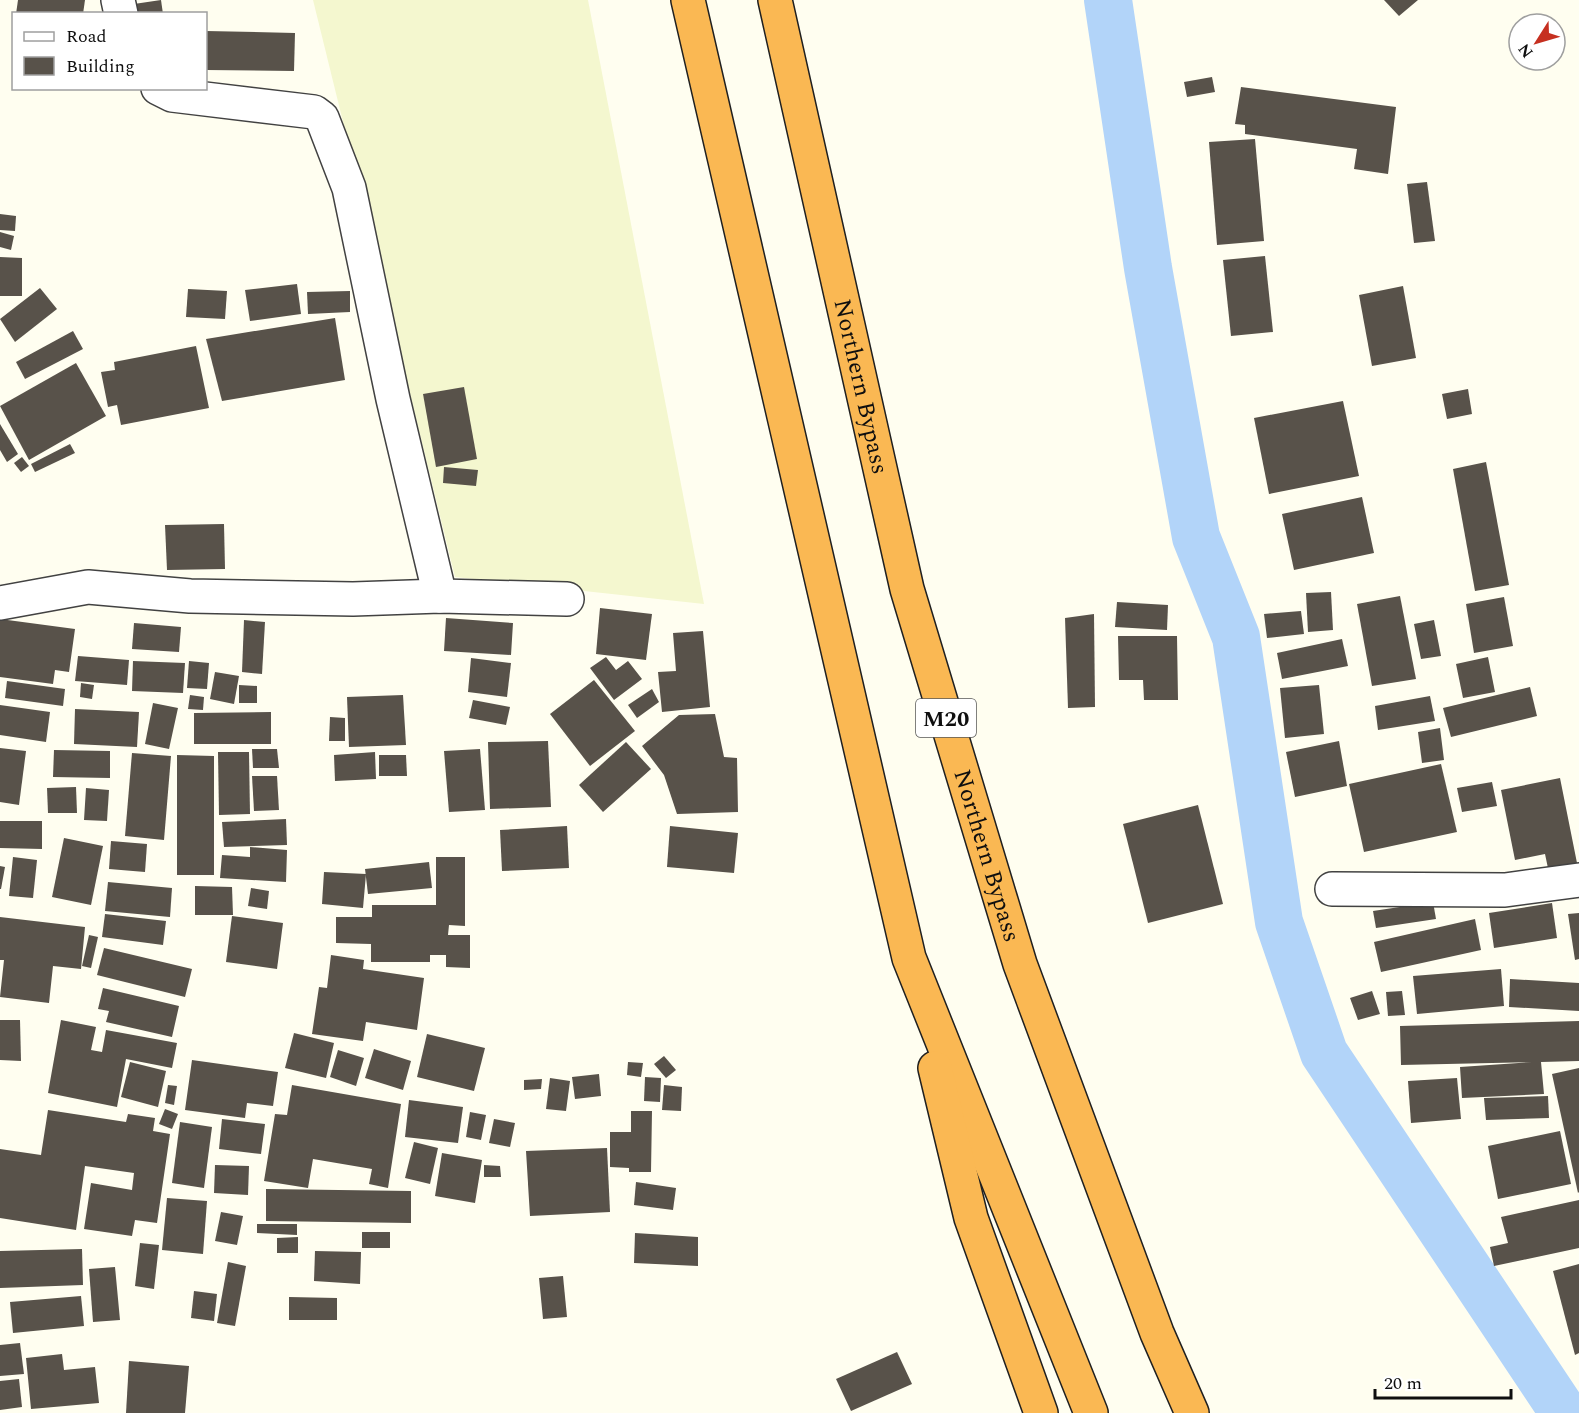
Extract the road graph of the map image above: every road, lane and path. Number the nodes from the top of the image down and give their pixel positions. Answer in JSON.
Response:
{"nodes":[{"id":1,"x":688,"y":0,"type":"edge"},
{"id":2,"x":775,"y":0,"type":"edge"},
{"id":3,"x":162,"y":90,"type":"edge"},
{"id":4,"x":440,"y":596,"type":"junction"},
{"id":5,"x":567,"y":599,"type":"dead end"},
{"id":6,"x":0,"y":603,"type":"edge"},
{"id":7,"x":1579,"y":880,"type":"edge"},
{"id":8,"x":1332,"y":889,"type":"dead end"},
{"id":9,"x":909,"y":958,"type":"junction"},
{"id":10,"x":1041,"y":1413,"type":"edge"},
{"id":11,"x":1091,"y":1413,"type":"edge"},
{"id":12,"x":1192,"y":1413,"type":"edge"}],
"edges":[{"from":1,"to":9,"type":"highway"},
{"from":2,"to":12,"type":"highway","name":"Northern Bypass","number":"M20"},
{"from":3,"to":4,"type":"street"},
{"from":4,"to":5,"type":"street"},
{"from":4,"to":6,"type":"street"},
{"from":7,"to":8,"type":"street"},
{"from":9,"to":10,"type":"highway"},
{"from":9,"to":11,"type":"highway"}]}
